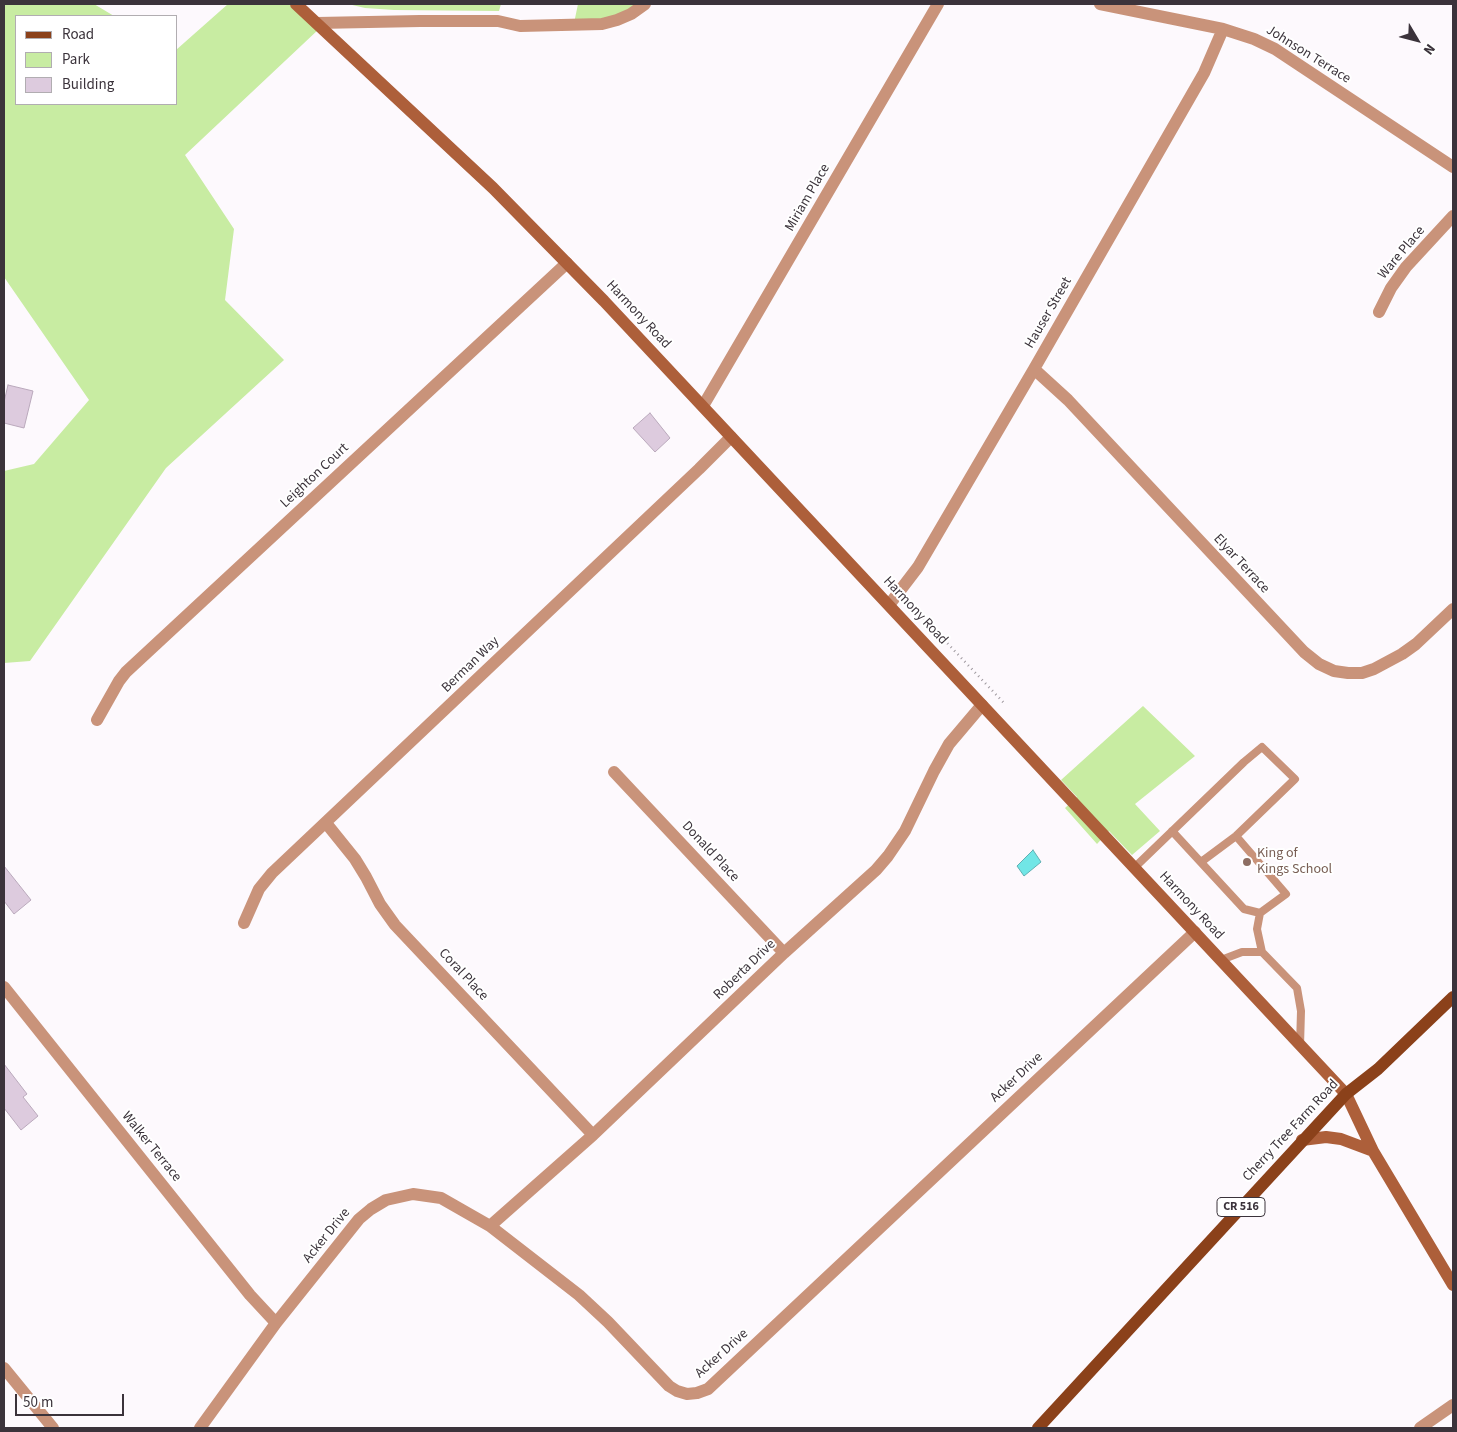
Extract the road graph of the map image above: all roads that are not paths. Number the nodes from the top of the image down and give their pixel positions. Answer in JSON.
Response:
{"nodes":[{"id":1,"x":296,"y":4,"type":"edge"},
{"id":2,"x":645,"y":4,"type":"edge"},
{"id":3,"x":938,"y":4,"type":"edge"},
{"id":4,"x":1100,"y":4,"type":"edge"},
{"id":5,"x":316,"y":23,"type":"junction"},
{"id":6,"x":1223,"y":28,"type":"junction"},
{"id":7,"x":1453,"y":168,"type":"edge"},
{"id":8,"x":1453,"y":216,"type":"edge"},
{"id":9,"x":567,"y":263,"type":"junction"},
{"id":10,"x":1378,"y":312,"type":"dead end"},
{"id":11,"x":1034,"y":369,"type":"junction"},
{"id":12,"x":703,"y":406,"type":"junction"},
{"id":13,"x":731,"y":437,"type":"junction"},
{"id":14,"x":889,"y":605,"type":"junction"},
{"id":15,"x":1453,"y":609,"type":"edge"},
{"id":16,"x":982,"y":705,"type":"junction"},
{"id":17,"x":97,"y":720,"type":"dead end"},
{"id":18,"x":614,"y":772,"type":"dead end"},
{"id":19,"x":326,"y":824,"type":"junction"},
{"id":20,"x":1172,"y":831,"type":"junction"},
{"id":21,"x":1236,"y":836,"type":"junction"},
{"id":22,"x":1201,"y":862,"type":"junction"},
{"id":23,"x":1134,"y":868,"type":"junction"},
{"id":24,"x":1260,"y":913,"type":"junction"},
{"id":25,"x":244,"y":923,"type":"dead end"},
{"id":26,"x":1195,"y":932,"type":"junction"},
{"id":27,"x":1262,"y":952,"type":"junction"},
{"id":28,"x":784,"y":953,"type":"junction"},
{"id":29,"x":1221,"y":960,"type":"junction"},
{"id":30,"x":4,"y":987,"type":"edge"},
{"id":31,"x":1453,"y":997,"type":"edge"},
{"id":32,"x":1300,"y":1046,"type":"junction"},
{"id":33,"x":1346,"y":1094,"type":"junction"},
{"id":34,"x":594,"y":1135,"type":"junction"},
{"id":35,"x":1302,"y":1140,"type":"junction"},
{"id":36,"x":1373,"y":1151,"type":"junction"},
{"id":37,"x":490,"y":1226,"type":"junction"},
{"id":38,"x":1453,"y":1285,"type":"edge"},
{"id":39,"x":276,"y":1323,"type":"junction"},
{"id":40,"x":4,"y":1368,"type":"edge"},
{"id":41,"x":1453,"y":1405,"type":"edge"},
{"id":42,"x":53,"y":1428,"type":"edge"},
{"id":43,"x":200,"y":1428,"type":"edge"},
{"id":44,"x":1038,"y":1428,"type":"edge"},
{"id":45,"x":1420,"y":1428,"type":"edge"}],
"edges":[{"from":1,"to":5,"type":"street","name":"Harmony Road"},
{"from":2,"to":5,"type":"street"},
{"from":3,"to":12,"type":"street","name":"Miriam Place"},
{"from":4,"to":6,"type":"street","name":"Johnson Terrace"},
{"from":5,"to":9,"type":"street","name":"Harmony Road"},
{"from":6,"to":7,"type":"street","name":"Johnson Terrace"},
{"from":6,"to":11,"type":"street","name":"Hauser Street"},
{"from":8,"to":10,"type":"street","name":"Ware Place"},
{"from":9,"to":12,"type":"street","name":"Harmony Road"},
{"from":9,"to":17,"type":"street","name":"Leighton Court"},
{"from":11,"to":14,"type":"street","name":"Hauser Street"},
{"from":11,"to":15,"type":"street","name":"Elyar Terrace"},
{"from":12,"to":13,"type":"street","name":"Harmony Road"},
{"from":13,"to":14,"type":"street","name":"Harmony Road"},
{"from":13,"to":19,"type":"street","name":"Berman Way"},
{"from":14,"to":16,"type":"street","name":"Harmony Road"},
{"from":16,"to":23,"type":"street","name":"Harmony Road"},
{"from":16,"to":28,"type":"street","name":"Roberta Drive"},
{"from":18,"to":28,"type":"street","name":"Donald Place"},
{"from":19,"to":25,"type":"street","name":"Berman Way"},
{"from":19,"to":34,"type":"street","name":"Coral Place"},
{"from":20,"to":21,"type":"lane"},
{"from":20,"to":22,"type":"lane"},
{"from":20,"to":23,"type":"lane"},
{"from":21,"to":22,"type":"lane"},
{"from":21,"to":24,"type":"lane"},
{"from":22,"to":24,"type":"lane"},
{"from":23,"to":26,"type":"street","name":"Harmony Road"},
{"from":24,"to":27,"type":"lane"},
{"from":26,"to":29,"type":"street","name":"Harmony Road"},
{"from":26,"to":37,"type":"street","name":"Acker Drive"},
{"from":27,"to":29,"type":"lane"},
{"from":27,"to":32,"type":"lane"},
{"from":28,"to":34,"type":"street","name":"Roberta Drive"},
{"from":29,"to":32,"type":"street","name":"Harmony Road"},
{"from":30,"to":39,"type":"street","name":"Walker Terrace"},
{"from":31,"to":33,"type":"main road","name":"Cherry Tree Farm Road","number":"CR 516"},
{"from":32,"to":33,"type":"street","name":"Harmony Road"},
{"from":33,"to":35,"type":"main road","name":"Cherry Tree Farm Road","number":"CR 516"},
{"from":33,"to":36,"type":"street","name":"Harmony Road"},
{"from":34,"to":37,"type":"street","name":"Roberta Drive"},
{"from":35,"to":36,"type":"street"},
{"from":35,"to":44,"type":"main road","name":"Cherry Tree Farm Road","number":"CR 516"},
{"from":36,"to":38,"type":"street","name":"Harmony Road"},
{"from":37,"to":39,"type":"street","name":"Acker Drive"},
{"from":39,"to":43,"type":"street","name":"Acker Drive"},
{"from":40,"to":42,"type":"street"},
{"from":41,"to":45,"type":"street"}]}
